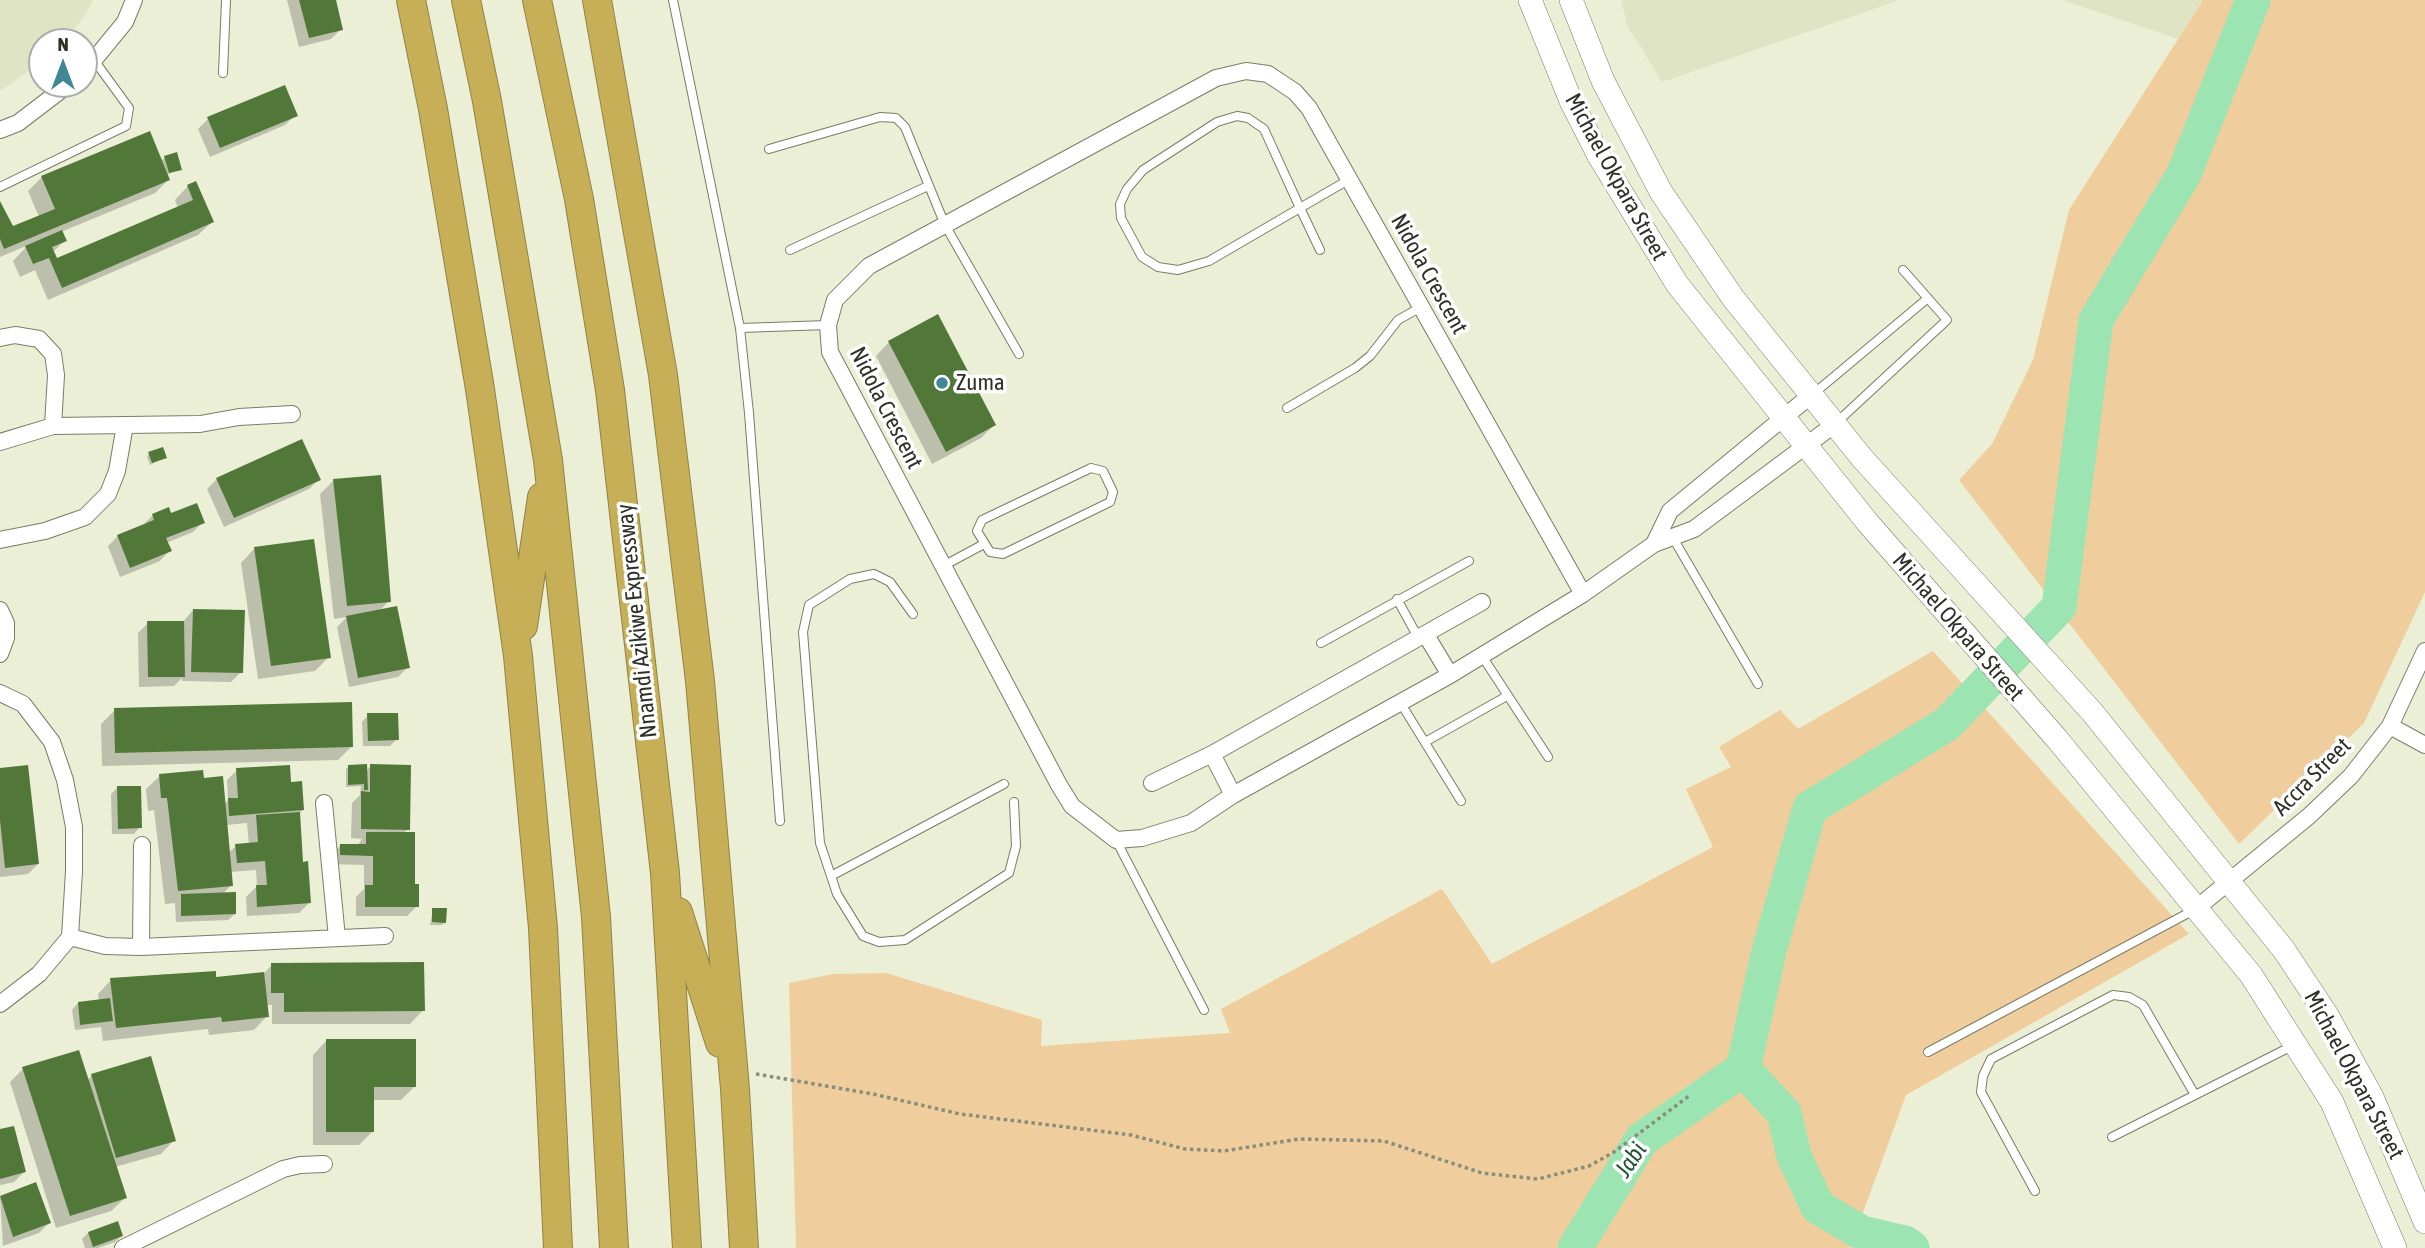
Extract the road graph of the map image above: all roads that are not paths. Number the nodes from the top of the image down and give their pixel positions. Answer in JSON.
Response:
{"nodes":[{"id":1,"x":134,"y":0,"type":"edge"},
{"id":2,"x":226,"y":0,"type":"edge"},
{"id":3,"x":411,"y":0,"type":"edge"},
{"id":4,"x":466,"y":0,"type":"edge"},
{"id":5,"x":537,"y":0,"type":"edge"},
{"id":6,"x":597,"y":0,"type":"edge"},
{"id":7,"x":673,"y":0,"type":"edge"},
{"id":8,"x":1531,"y":0,"type":"edge"},
{"id":9,"x":1571,"y":0,"type":"edge"},
{"id":10,"x":98,"y":55,"type":"edge"},
{"id":11,"x":223,"y":73,"type":"dead end"},
{"id":12,"x":98,"y":75,"type":"edge"},
{"id":13,"x":51,"y":98,"type":"edge"},
{"id":14,"x":0,"y":130,"type":"edge"},
{"id":15,"x":769,"y":149,"type":"dead end"},
{"id":16,"x":1350,"y":179,"type":"junction"},
{"id":17,"x":929,"y":186,"type":"junction"},
{"id":18,"x":0,"y":187,"type":"edge"},
{"id":19,"x":1300,"y":208,"type":"junction"},
{"id":20,"x":945,"y":225,"type":"junction"},
{"id":21,"x":790,"y":250,"type":"dead end"},
{"id":22,"x":1320,"y":250,"type":"dead end"},
{"id":23,"x":1903,"y":270,"type":"dead end"},
{"id":24,"x":1928,"y":298,"type":"junction"},
{"id":25,"x":1422,"y":307,"type":"junction"},
{"id":26,"x":828,"y":325,"type":"junction"},
{"id":27,"x":740,"y":328,"type":"junction"},
{"id":28,"x":0,"y":338,"type":"edge"},
{"id":29,"x":1019,"y":354,"type":"dead end"},
{"id":30,"x":1810,"y":396,"type":"junction"},
{"id":31,"x":1287,"y":408,"type":"dead end"},
{"id":32,"x":292,"y":414,"type":"dead end"},
{"id":33,"x":1782,"y":418,"type":"junction"},
{"id":34,"x":1835,"y":424,"type":"junction"},
{"id":35,"x":125,"y":425,"type":"junction"},
{"id":36,"x":53,"y":426,"type":"junction"},
{"id":37,"x":0,"y":442,"type":"edge"},
{"id":38,"x":1807,"y":447,"type":"junction"},
{"id":39,"x":548,"y":460,"type":"junction"},
{"id":40,"x":1673,"y":538,"type":"junction"},
{"id":41,"x":0,"y":540,"type":"edge"},
{"id":42,"x":984,"y":544,"type":"junction"},
{"id":43,"x":1654,"y":544,"type":"junction"},
{"id":44,"x":1469,"y":561,"type":"dead end"},
{"id":45,"x":943,"y":566,"type":"junction"},
{"id":46,"x":1583,"y":594,"type":"junction"},
{"id":47,"x":1397,"y":599,"type":"junction"},
{"id":48,"x":1482,"y":602,"type":"dead end"},
{"id":49,"x":0,"y":610,"type":"edge"},
{"id":50,"x":913,"y":614,"type":"dead end"},
{"id":51,"x":1422,"y":637,"type":"junction"},
{"id":52,"x":1321,"y":643,"type":"dead end"},
{"id":53,"x":2425,"y":651,"type":"edge"},
{"id":54,"x":0,"y":654,"type":"edge"},
{"id":55,"x":518,"y":656,"type":"junction"},
{"id":56,"x":1482,"y":656,"type":"junction"},
{"id":57,"x":1450,"y":676,"type":"junction"},
{"id":58,"x":1758,"y":684,"type":"dead end"},
{"id":59,"x":0,"y":693,"type":"edge"},
{"id":60,"x":1507,"y":696,"type":"junction"},
{"id":61,"x":1401,"y":702,"type":"junction"},
{"id":62,"x":2390,"y":726,"type":"junction"},
{"id":63,"x":1425,"y":742,"type":"junction"},
{"id":64,"x":2425,"y":745,"type":"edge"},
{"id":65,"x":1212,"y":754,"type":"junction"},
{"id":66,"x":1548,"y":757,"type":"dead end"},
{"id":67,"x":1152,"y":783,"type":"dead end"},
{"id":68,"x":1004,"y":784,"type":"dead end"},
{"id":69,"x":1233,"y":795,"type":"junction"},
{"id":70,"x":1461,"y":801,"type":"dead end"},
{"id":71,"x":1014,"y":802,"type":"dead end"},
{"id":72,"x":324,"y":803,"type":"dead end"},
{"id":73,"x":780,"y":821,"type":"dead end"},
{"id":74,"x":1116,"y":840,"type":"junction"},
{"id":75,"x":142,"y":845,"type":"dead end"},
{"id":76,"x":665,"y":873,"type":"junction"},
{"id":77,"x":831,"y":876,"type":"junction"},
{"id":78,"x":2229,"y":882,"type":"junction"},
{"id":79,"x":2198,"y":907,"type":"junction"},
{"id":80,"x":385,"y":936,"type":"dead end"},
{"id":81,"x":70,"y":937,"type":"junction"},
{"id":82,"x":337,"y":938,"type":"junction"},
{"id":83,"x":141,"y":947,"type":"junction"},
{"id":84,"x":0,"y":1004,"type":"edge"},
{"id":85,"x":1204,"y":1010,"type":"dead end"},
{"id":86,"x":2297,"y":1044,"type":"junction"},
{"id":87,"x":1928,"y":1052,"type":"dead end"},
{"id":88,"x":734,"y":1080,"type":"junction"},
{"id":89,"x":2195,"y":1095,"type":"junction"},
{"id":90,"x":2112,"y":1137,"type":"dead end"},
{"id":91,"x":324,"y":1164,"type":"dead end"},
{"id":92,"x":2035,"y":1191,"type":"dead end"},
{"id":93,"x":2425,"y":1222,"type":"edge"},
{"id":94,"x":123,"y":1248,"type":"edge"},
{"id":95,"x":558,"y":1248,"type":"edge"},
{"id":96,"x":614,"y":1248,"type":"edge"},
{"id":97,"x":687,"y":1248,"type":"edge"},
{"id":98,"x":744,"y":1248,"type":"edge"},
{"id":99,"x":2395,"y":1248,"type":"edge"}],
"edges":[{"from":1,"to":10,"type":"street"},
{"from":2,"to":11,"type":"lane"},
{"from":3,"to":55,"type":"highway"},
{"from":4,"to":39,"type":"highway"},
{"from":5,"to":76,"type":"highway","name":"Nnamdi Azikiwe Expressway"},
{"from":6,"to":88,"type":"highway"},
{"from":7,"to":27,"type":"lane"},
{"from":8,"to":33,"type":"main road","name":"Michael Okpara Street"},
{"from":9,"to":30,"type":"main road","name":"Michael Okpara Street"},
{"from":12,"to":18,"type":"lane"},
{"from":13,"to":14,"type":"street"},
{"from":15,"to":17,"type":"lane"},
{"from":16,"to":19,"type":"lane"},
{"from":16,"to":20,"type":"street","name":"Nidola Crescent"},
{"from":16,"to":25,"type":"street","name":"Nidola Crescent"},
{"from":17,"to":20,"type":"lane"},
{"from":17,"to":21,"type":"lane"},
{"from":19,"to":19,"type":"lane"},
{"from":19,"to":22,"type":"lane"},
{"from":20,"to":26,"type":"street","name":"Nidola Crescent"},
{"from":20,"to":29,"type":"lane"},
{"from":23,"to":24,"type":"lane"},
{"from":24,"to":30,"type":"lane"},
{"from":24,"to":34,"type":"lane"},
{"from":25,"to":31,"type":"lane"},
{"from":25,"to":46,"type":"street","name":"Nidola Crescent"},
{"from":26,"to":27,"type":"lane"},
{"from":26,"to":45,"type":"street","name":"Nidola Crescent"},
{"from":27,"to":73,"type":"lane"},
{"from":28,"to":36,"type":"street"},
{"from":30,"to":33,"type":"street"},
{"from":30,"to":34,"type":"main road","name":"Michael Okpara Street"},
{"from":32,"to":35,"type":"street"},
{"from":33,"to":38,"type":"main road","name":"Michael Okpara Street"},
{"from":33,"to":43,"type":"street"},
{"from":34,"to":38,"type":"street"},
{"from":34,"to":78,"type":"main road","name":"Michael Okpara Street"},
{"from":35,"to":36,"type":"street"},
{"from":35,"to":41,"type":"street"},
{"from":36,"to":37,"type":"street"},
{"from":38,"to":40,"type":"street"},
{"from":38,"to":79,"type":"main road","name":"Michael Okpara Street"},
{"from":39,"to":55,"type":"highway"},
{"from":39,"to":96,"type":"highway"},
{"from":40,"to":43,"type":"street"},
{"from":40,"to":58,"type":"lane"},
{"from":42,"to":42,"type":"lane"},
{"from":42,"to":45,"type":"lane"},
{"from":43,"to":46,"type":"street"},
{"from":44,"to":47,"type":"lane"},
{"from":45,"to":74,"type":"street","name":"Nidola Crescent"},
{"from":46,"to":56,"type":"street"},
{"from":47,"to":51,"type":"lane"},
{"from":47,"to":52,"type":"lane"},
{"from":48,"to":51,"type":"street"},
{"from":49,"to":54,"type":"street"},
{"from":50,"to":77,"type":"lane"},
{"from":51,"to":57,"type":"street"},
{"from":51,"to":65,"type":"street"},
{"from":53,"to":62,"type":"street","name":"Accra Street"},
{"from":55,"to":95,"type":"highway"},
{"from":56,"to":57,"type":"street"},
{"from":56,"to":60,"type":"lane"},
{"from":57,"to":61,"type":"street"},
{"from":59,"to":81,"type":"street"},
{"from":60,"to":63,"type":"lane"},
{"from":60,"to":66,"type":"lane"},
{"from":61,"to":63,"type":"lane"},
{"from":61,"to":69,"type":"street"},
{"from":62,"to":64,"type":"street"},
{"from":62,"to":78,"type":"street","name":"Accra Street"},
{"from":63,"to":70,"type":"lane"},
{"from":65,"to":67,"type":"street"},
{"from":65,"to":69,"type":"street"},
{"from":68,"to":77,"type":"lane"},
{"from":69,"to":74,"type":"street"},
{"from":71,"to":77,"type":"lane"},
{"from":72,"to":82,"type":"street"},
{"from":74,"to":85,"type":"lane"},
{"from":75,"to":83,"type":"street"},
{"from":76,"to":88,"type":"highway"},
{"from":76,"to":97,"type":"highway","name":"Nnamdi Azikiwe Expressway"},
{"from":78,"to":79,"type":"street","name":"Accra Street"},
{"from":78,"to":93,"type":"main road","name":"Michael Okpara Street"},
{"from":79,"to":86,"type":"main road","name":"Michael Okpara Street"},
{"from":79,"to":87,"type":"lane"},
{"from":80,"to":82,"type":"street"},
{"from":81,"to":83,"type":"street"},
{"from":81,"to":84,"type":"street"},
{"from":82,"to":83,"type":"street"},
{"from":86,"to":89,"type":"lane"},
{"from":86,"to":99,"type":"main road","name":"Michael Okpara Street"},
{"from":88,"to":98,"type":"highway"},
{"from":89,"to":90,"type":"lane"},
{"from":89,"to":92,"type":"lane"},
{"from":91,"to":94,"type":"street"}]}
